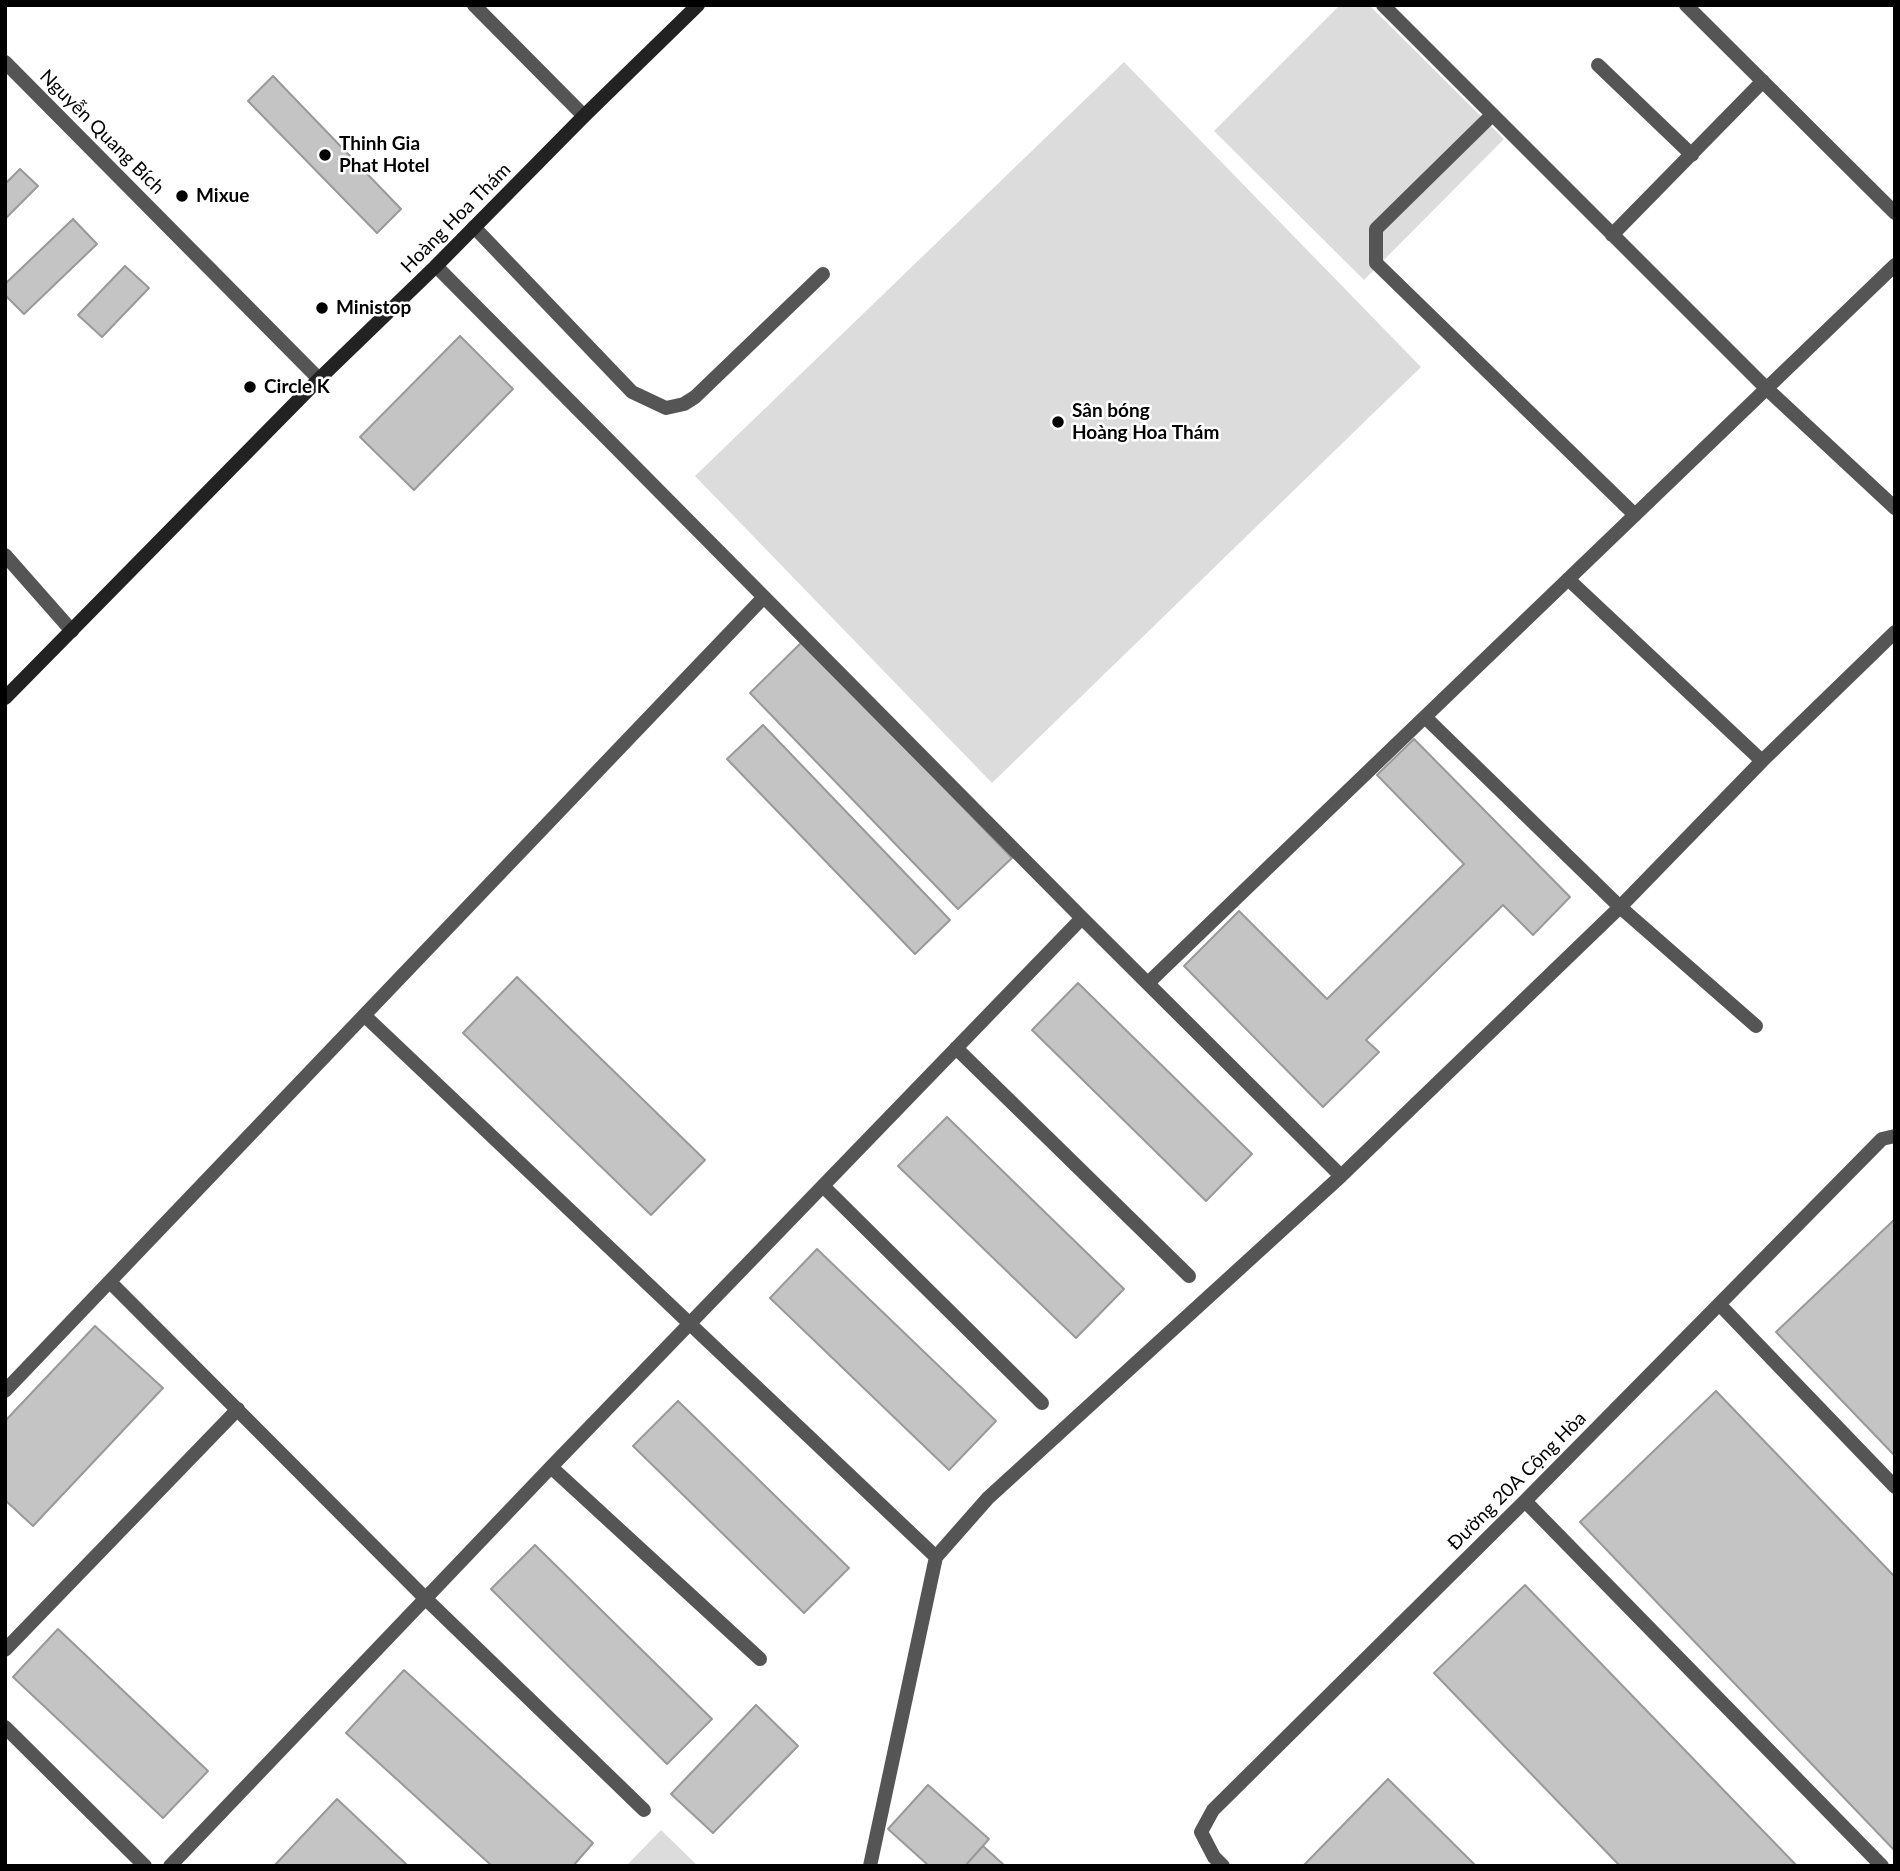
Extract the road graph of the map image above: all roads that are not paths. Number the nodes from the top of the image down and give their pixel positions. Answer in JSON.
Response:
{"nodes":[{"id":1,"x":474,"y":5,"type":"edge"},
{"id":2,"x":698,"y":5,"type":"edge"},
{"id":3,"x":1382,"y":5,"type":"edge"},
{"id":4,"x":1686,"y":5,"type":"edge"},
{"id":5,"x":5,"y":62,"type":"edge"},
{"id":6,"x":1598,"y":65,"type":"dead end"},
{"id":7,"x":1763,"y":81,"type":"junction"},
{"id":8,"x":1492,"y":115,"type":"junction"},
{"id":9,"x":584,"y":116,"type":"junction"},
{"id":10,"x":1692,"y":155,"type":"junction"},
{"id":11,"x":1895,"y":213,"type":"edge"},
{"id":12,"x":474,"y":227,"type":"junction"},
{"id":13,"x":1612,"y":235,"type":"junction"},
{"id":14,"x":1895,"y":265,"type":"edge"},
{"id":15,"x":436,"y":267,"type":"junction"},
{"id":16,"x":823,"y":274,"type":"dead end"},
{"id":17,"x":319,"y":379,"type":"junction"},
{"id":18,"x":1766,"y":388,"type":"junction"},
{"id":19,"x":1895,"y":508,"type":"edge"},
{"id":20,"x":1635,"y":515,"type":"junction"},
{"id":21,"x":5,"y":555,"type":"edge"},
{"id":22,"x":1568,"y":579,"type":"junction"},
{"id":23,"x":764,"y":597,"type":"junction"},
{"id":24,"x":72,"y":631,"type":"junction"},
{"id":25,"x":1895,"y":632,"type":"edge"},
{"id":26,"x":5,"y":698,"type":"edge"},
{"id":27,"x":1425,"y":717,"type":"junction"},
{"id":28,"x":1762,"y":761,"type":"junction"},
{"id":29,"x":1620,"y":907,"type":"junction"},
{"id":30,"x":1082,"y":918,"type":"junction"},
{"id":31,"x":1148,"y":983,"type":"junction"},
{"id":32,"x":365,"y":1016,"type":"junction"},
{"id":33,"x":1756,"y":1026,"type":"dead end"},
{"id":34,"x":956,"y":1048,"type":"junction"},
{"id":35,"x":1895,"y":1136,"type":"edge"},
{"id":36,"x":1341,"y":1176,"type":"junction"},
{"id":37,"x":823,"y":1186,"type":"junction"},
{"id":38,"x":1189,"y":1276,"type":"dead end"},
{"id":39,"x":111,"y":1283,"type":"junction"},
{"id":40,"x":1720,"y":1305,"type":"junction"},
{"id":41,"x":691,"y":1324,"type":"junction"},
{"id":42,"x":5,"y":1391,"type":"edge"},
{"id":43,"x":1042,"y":1403,"type":"dead end"},
{"id":44,"x":238,"y":1409,"type":"junction"},
{"id":45,"x":551,"y":1467,"type":"junction"},
{"id":46,"x":1895,"y":1487,"type":"edge"},
{"id":47,"x":1525,"y":1501,"type":"junction"},
{"id":48,"x":936,"y":1557,"type":"junction"},
{"id":49,"x":426,"y":1599,"type":"junction"},
{"id":50,"x":5,"y":1650,"type":"edge"},
{"id":51,"x":761,"y":1659,"type":"dead end"},
{"id":52,"x":5,"y":1727,"type":"edge"},
{"id":53,"x":644,"y":1810,"type":"dead end"},
{"id":54,"x":145,"y":1866,"type":"edge"},
{"id":55,"x":170,"y":1866,"type":"edge"},
{"id":56,"x":870,"y":1866,"type":"edge"},
{"id":57,"x":1223,"y":1866,"type":"edge"},
{"id":58,"x":1882,"y":1866,"type":"edge"}],
"edges":[{"from":1,"to":9,"type":"street"},
{"from":2,"to":9,"type":"main road","name":"Hoàng Hoa Thám"},
{"from":3,"to":8,"type":"street"},
{"from":4,"to":7,"type":"street"},
{"from":5,"to":17,"type":"street","name":"Nguyễn Quang Bích"},
{"from":6,"to":10,"type":"street"},
{"from":7,"to":10,"type":"street"},
{"from":7,"to":11,"type":"street"},
{"from":8,"to":13,"type":"street"},
{"from":8,"to":20,"type":"street"},
{"from":9,"to":12,"type":"main road","name":"Hoàng Hoa Thám"},
{"from":10,"to":13,"type":"street"},
{"from":12,"to":15,"type":"main road","name":"Hoàng Hoa Thám"},
{"from":12,"to":16,"type":"street"},
{"from":13,"to":18,"type":"street"},
{"from":14,"to":18,"type":"street"},
{"from":15,"to":17,"type":"main road","name":"Hoàng Hoa Thám"},
{"from":15,"to":23,"type":"street"},
{"from":17,"to":24,"type":"main road","name":"Hoàng Hoa Thám"},
{"from":18,"to":19,"type":"street"},
{"from":18,"to":20,"type":"street"},
{"from":20,"to":22,"type":"street"},
{"from":21,"to":24,"type":"street"},
{"from":22,"to":27,"type":"street"},
{"from":22,"to":28,"type":"street"},
{"from":23,"to":30,"type":"street"},
{"from":23,"to":32,"type":"street"},
{"from":24,"to":26,"type":"main road","name":"Hoàng Hoa Thám"},
{"from":25,"to":28,"type":"street"},
{"from":27,"to":29,"type":"street"},
{"from":27,"to":31,"type":"street"},
{"from":28,"to":29,"type":"street"},
{"from":29,"to":33,"type":"street"},
{"from":29,"to":36,"type":"street"},
{"from":30,"to":31,"type":"street"},
{"from":30,"to":34,"type":"street"},
{"from":31,"to":36,"type":"street"},
{"from":32,"to":39,"type":"street"},
{"from":32,"to":41,"type":"street"},
{"from":34,"to":37,"type":"street"},
{"from":34,"to":38,"type":"street"},
{"from":35,"to":40,"type":"street","name":"Đường 20A Cộng Hòa"},
{"from":36,"to":48,"type":"street"},
{"from":37,"to":41,"type":"street"},
{"from":37,"to":43,"type":"street"},
{"from":39,"to":42,"type":"street"},
{"from":39,"to":44,"type":"street"},
{"from":40,"to":46,"type":"street"},
{"from":40,"to":47,"type":"street","name":"Đường 20A Cộng Hòa"},
{"from":41,"to":45,"type":"street"},
{"from":41,"to":48,"type":"street"},
{"from":44,"to":49,"type":"street"},
{"from":44,"to":50,"type":"street"},
{"from":45,"to":49,"type":"street"},
{"from":45,"to":51,"type":"street"},
{"from":47,"to":57,"type":"street","name":"Đường 20A Cộng Hòa"},
{"from":47,"to":58,"type":"street"},
{"from":48,"to":56,"type":"street"},
{"from":49,"to":53,"type":"street"},
{"from":49,"to":55,"type":"street"},
{"from":52,"to":54,"type":"street"}]}
